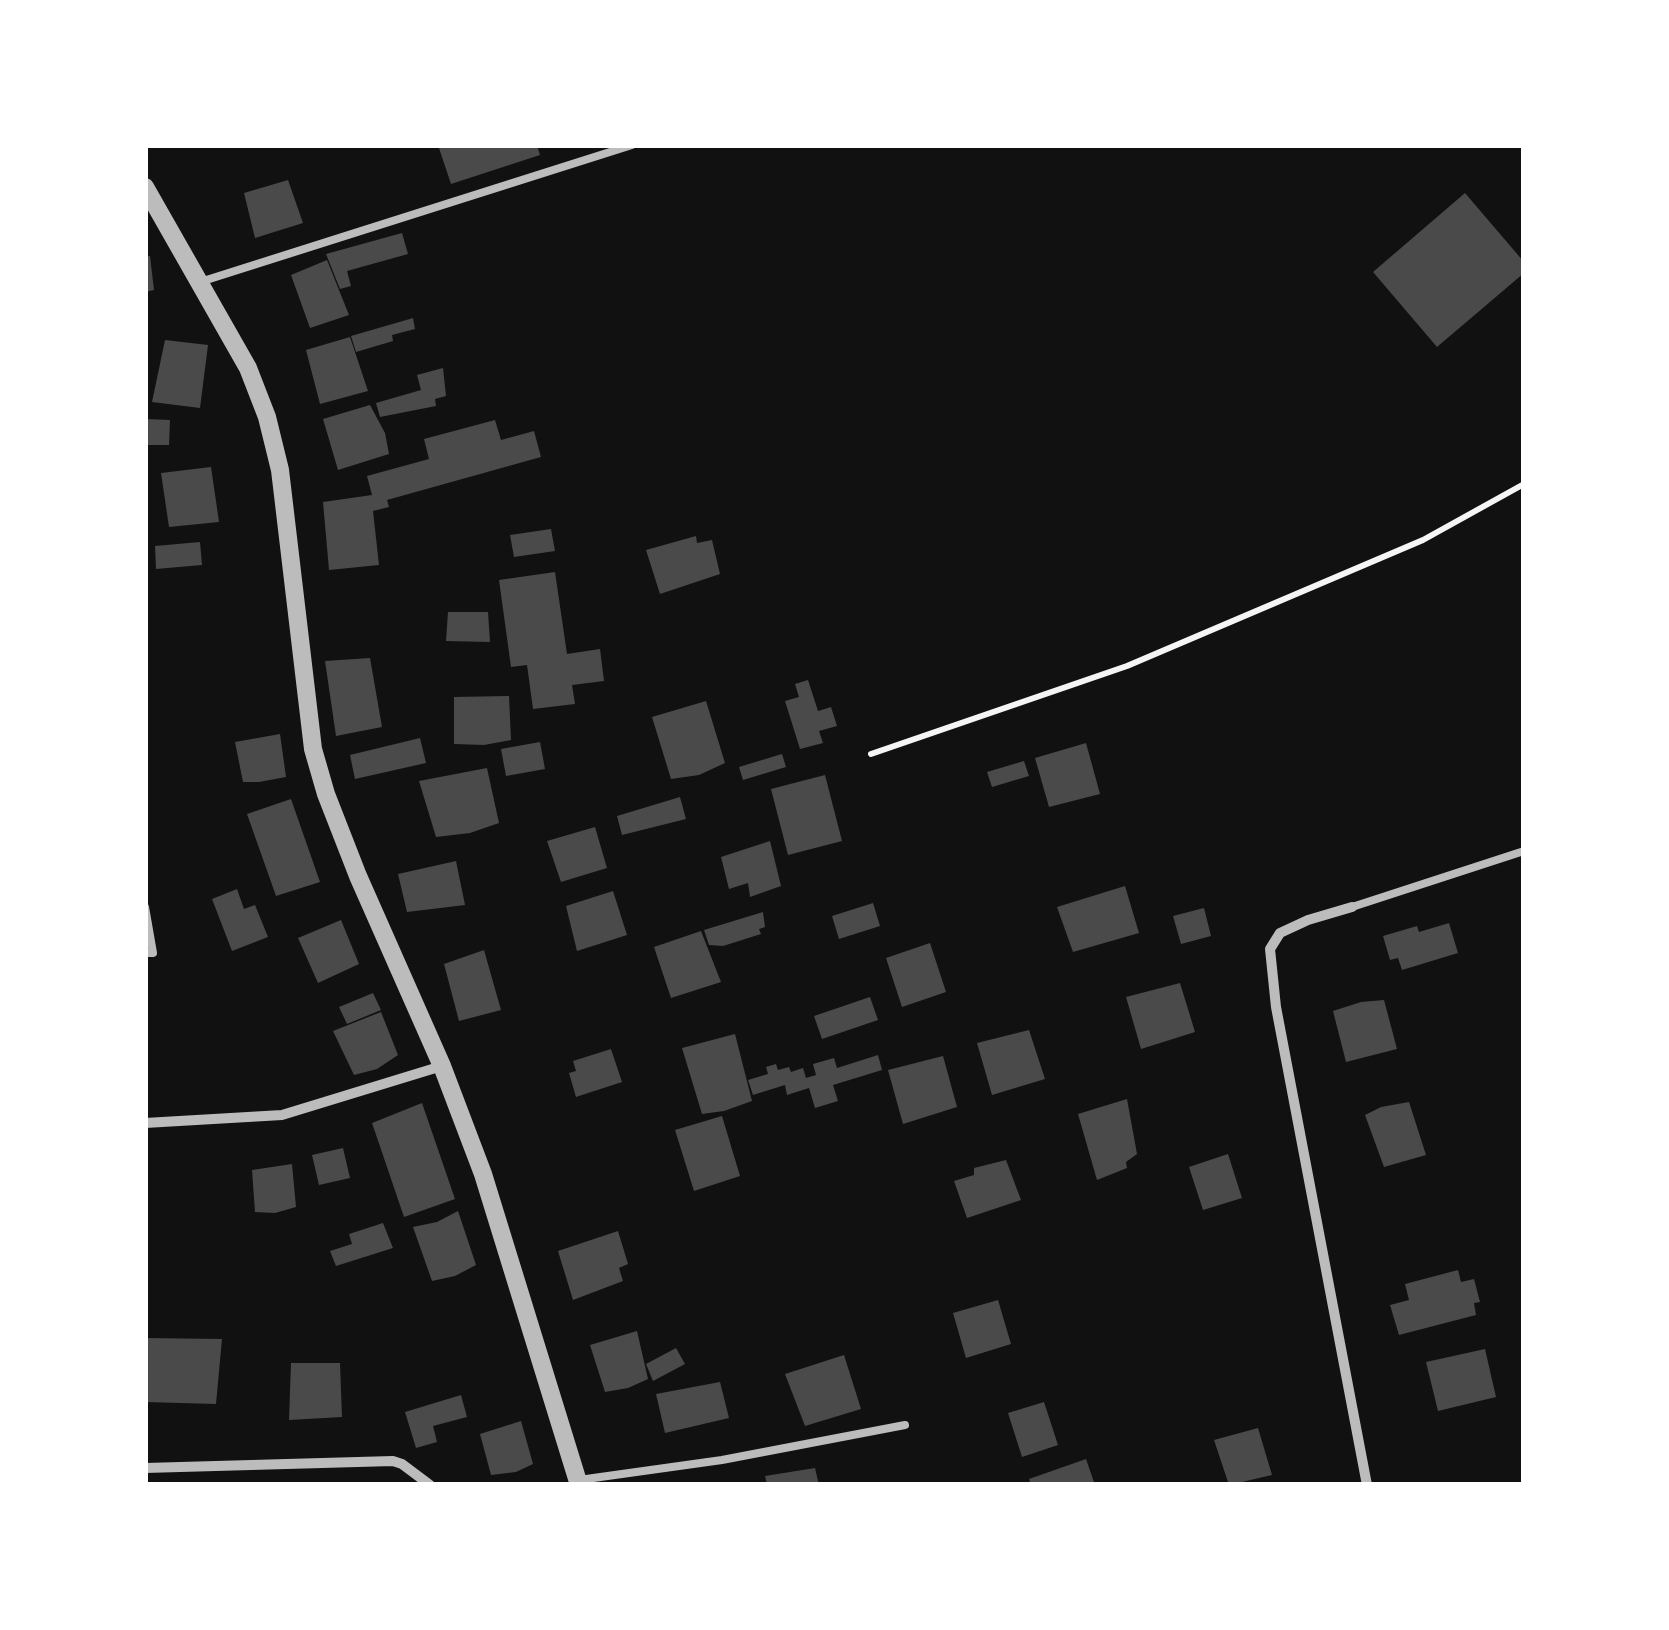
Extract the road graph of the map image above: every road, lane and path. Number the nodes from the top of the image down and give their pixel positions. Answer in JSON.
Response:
{"nodes":[{"id":1,"x":632,"y":145,"type":"edge"},
{"id":2,"x":145,"y":187,"type":"edge"},
{"id":3,"x":200,"y":282,"type":"junction"},
{"id":4,"x":1524,"y":484,"type":"edge"},
{"id":5,"x":871,"y":754,"type":"dead end"},
{"id":6,"x":1524,"y":851,"type":"edge"},
{"id":7,"x":145,"y":907,"type":"edge"},
{"id":8,"x":1352,"y":907,"type":"joint"},
{"id":9,"x":145,"y":953,"type":"edge"},
{"id":10,"x":442,"y":1066,"type":"junction"},
{"id":11,"x":145,"y":1123,"type":"edge"},
{"id":12,"x":905,"y":1425,"type":"dead end"},
{"id":13,"x":145,"y":1468,"type":"edge"},
{"id":14,"x":578,"y":1482,"type":"edge"},
{"id":15,"x":430,"y":1485,"type":"edge"},
{"id":16,"x":1367,"y":1485,"type":"edge"}],
"edges":[{"from":1,"to":3,"type":"lane"},
{"from":2,"to":3,"type":"street"},
{"from":3,"to":10,"type":"street"},
{"from":4,"to":5,"type":"path"},
{"from":6,"to":8,"type":"lane"},
{"from":7,"to":9,"type":"lane"},
{"from":8,"to":16,"type":"street"},
{"from":10,"to":11,"type":"street"},
{"from":10,"to":14,"type":"street"},
{"from":12,"to":14,"type":"lane"},
{"from":13,"to":15,"type":"street"}]}
